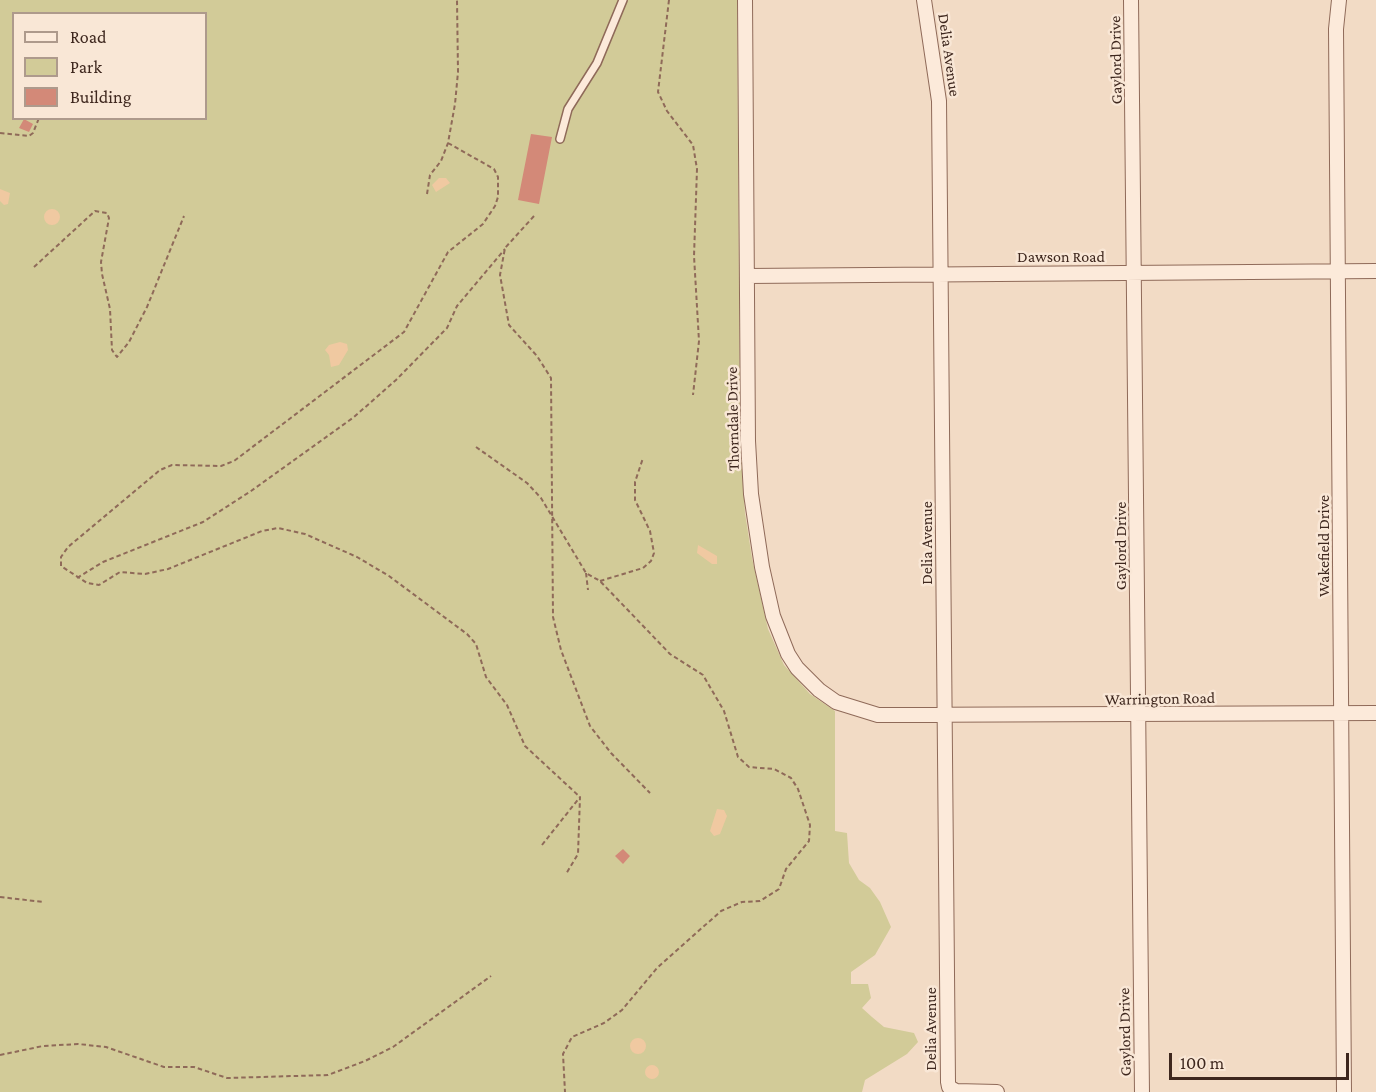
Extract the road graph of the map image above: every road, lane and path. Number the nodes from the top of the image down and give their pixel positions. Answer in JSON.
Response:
{"nodes":[{"id":1,"x":457,"y":0,"type":"edge"},
{"id":2,"x":623,"y":0,"type":"edge"},
{"id":3,"x":669,"y":0,"type":"edge"},
{"id":4,"x":745,"y":0,"type":"edge"},
{"id":5,"x":924,"y":0,"type":"edge"},
{"id":6,"x":1131,"y":0,"type":"edge"},
{"id":7,"x":1339,"y":0,"type":"edge"},
{"id":8,"x":38,"y":120,"type":"edge"},
{"id":9,"x":0,"y":133,"type":"edge"},
{"id":10,"x":560,"y":139,"type":"dead end"},
{"id":11,"x":448,"y":143,"type":"junction"},
{"id":12,"x":427,"y":194,"type":"dead end"},
{"id":13,"x":184,"y":216,"type":"dead end"},
{"id":14,"x":534,"y":216,"type":"dead end"},
{"id":15,"x":505,"y":248,"type":"junction"},
{"id":16,"x":34,"y":267,"type":"dead end"},
{"id":17,"x":1337,"y":271,"type":"junction"},
{"id":18,"x":1376,"y":271,"type":"edge"},
{"id":19,"x":1136,"y":273,"type":"junction"},
{"id":20,"x":942,"y":275,"type":"junction"},
{"id":21,"x":747,"y":276,"type":"junction"},
{"id":22,"x":693,"y":396,"type":"dead end"},
{"id":23,"x":476,"y":447,"type":"dead end"},
{"id":24,"x":643,"y":458,"type":"dead end"},
{"id":25,"x":550,"y":515,"type":"junction"},
{"id":26,"x":586,"y":573,"type":"junction"},
{"id":27,"x":77,"y":578,"type":"junction"},
{"id":28,"x":600,"y":581,"type":"junction"},
{"id":29,"x":588,"y":590,"type":"dead end"},
{"id":30,"x":1376,"y":712,"type":"edge"},
{"id":31,"x":1340,"y":713,"type":"junction"},
{"id":32,"x":1138,"y":716,"type":"junction"},
{"id":33,"x":944,"y":717,"type":"junction"},
{"id":34,"x":650,"y":793,"type":"dead end"},
{"id":35,"x":580,"y":797,"type":"junction"},
{"id":36,"x":542,"y":845,"type":"dead end"},
{"id":37,"x":566,"y":874,"type":"dead end"},
{"id":38,"x":0,"y":897,"type":"edge"},
{"id":39,"x":42,"y":902,"type":"dead end"},
{"id":40,"x":491,"y":976,"type":"dead end"},
{"id":41,"x":0,"y":1055,"type":"edge"},
{"id":42,"x":565,"y":1092,"type":"edge"},
{"id":43,"x":997,"y":1092,"type":"edge"},
{"id":44,"x":1142,"y":1092,"type":"edge"},
{"id":45,"x":1344,"y":1092,"type":"edge"}],
"edges":[{"from":1,"to":11,"type":"path"},
{"from":2,"to":10,"type":"lane"},
{"from":3,"to":22,"type":"path"},
{"from":4,"to":21,"type":"street","name":"Thorndale Drive"},
{"from":5,"to":20,"type":"street","name":"Delia Avenue"},
{"from":6,"to":19,"type":"street","name":"Gaylord Drive"},
{"from":7,"to":17,"type":"street","name":"Wakefield Drive"},
{"from":8,"to":9,"type":"path"},
{"from":11,"to":12,"type":"path"},
{"from":11,"to":27,"type":"path"},
{"from":13,"to":16,"type":"path"},
{"from":14,"to":15,"type":"path"},
{"from":15,"to":25,"type":"path"},
{"from":15,"to":27,"type":"path"},
{"from":17,"to":18,"type":"street","name":"Dawson Road"},
{"from":17,"to":19,"type":"street","name":"Dawson Road"},
{"from":17,"to":31,"type":"street","name":"Wakefield Drive"},
{"from":19,"to":20,"type":"street","name":"Dawson Road"},
{"from":19,"to":32,"type":"street","name":"Gaylord Drive"},
{"from":20,"to":21,"type":"street","name":"Dawson Road"},
{"from":20,"to":33,"type":"street","name":"Delia Avenue"},
{"from":21,"to":33,"type":"street","name":"Thorndale Drive"},
{"from":23,"to":25,"type":"path"},
{"from":24,"to":28,"type":"path"},
{"from":25,"to":26,"type":"path"},
{"from":25,"to":34,"type":"path"},
{"from":26,"to":28,"type":"path"},
{"from":26,"to":29,"type":"path"},
{"from":27,"to":35,"type":"path"},
{"from":28,"to":42,"type":"path"},
{"from":30,"to":31,"type":"street","name":"Warrington Road"},
{"from":31,"to":32,"type":"street","name":"Warrington Road"},
{"from":31,"to":45,"type":"street","name":"Wakefield Drive"},
{"from":32,"to":33,"type":"street","name":"Warrington Road"},
{"from":32,"to":44,"type":"street","name":"Gaylord Drive"},
{"from":33,"to":43,"type":"street","name":"Delia Avenue"},
{"from":35,"to":36,"type":"path"},
{"from":35,"to":37,"type":"path"},
{"from":38,"to":39,"type":"path"},
{"from":40,"to":41,"type":"path"}]}
